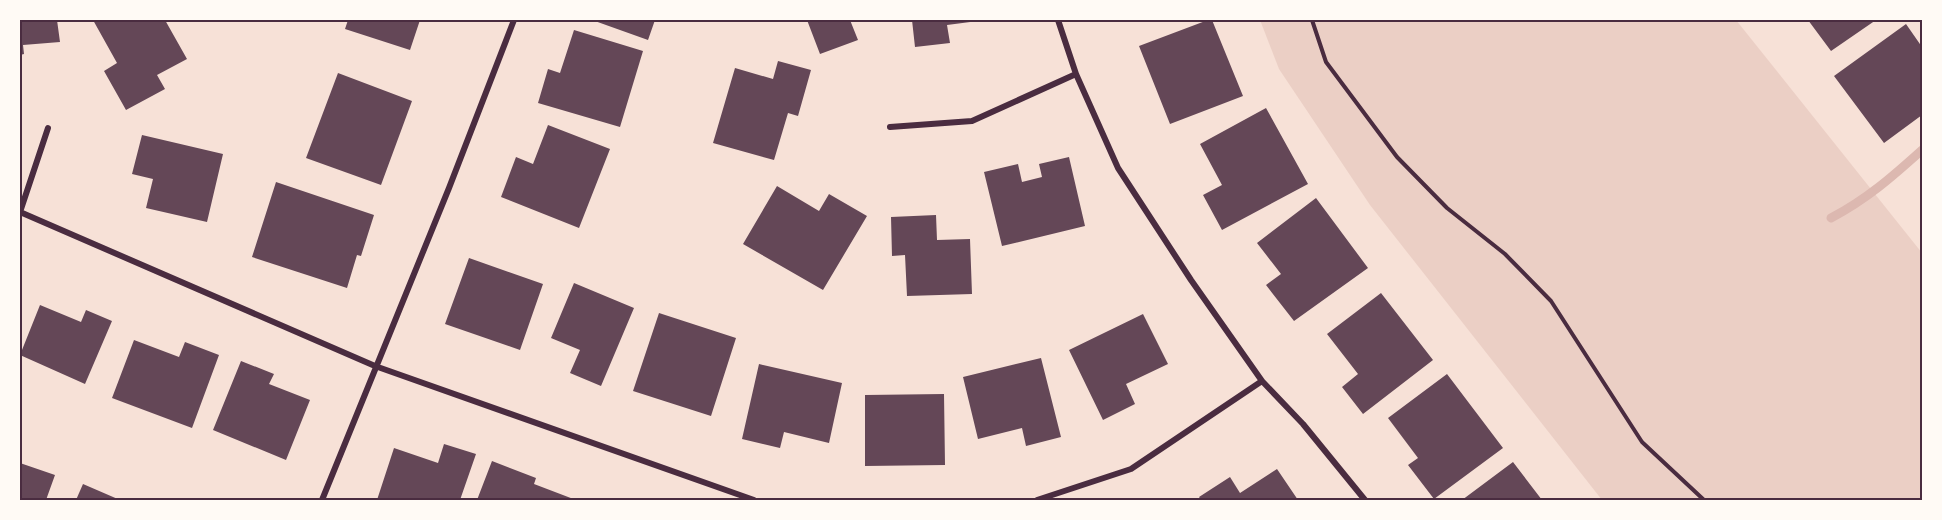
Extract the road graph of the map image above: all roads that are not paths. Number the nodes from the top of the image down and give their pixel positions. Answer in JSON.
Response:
{"nodes":[{"id":1,"x":514,"y":20,"type":"edge"},
{"id":2,"x":1058,"y":20,"type":"edge"},
{"id":3,"x":1076,"y":74,"type":"junction"},
{"id":4,"x":890,"y":127,"type":"dead end"},
{"id":5,"x":48,"y":128,"type":"dead end"},
{"id":6,"x":20,"y":212,"type":"edge"},
{"id":7,"x":375,"y":366,"type":"junction"},
{"id":8,"x":1262,"y":381,"type":"junction"},
{"id":9,"x":322,"y":501,"type":"edge"},
{"id":10,"x":754,"y":501,"type":"edge"},
{"id":11,"x":1037,"y":501,"type":"edge"},
{"id":12,"x":1365,"y":501,"type":"edge"}],
"edges":[{"from":1,"to":7,"type":"street"},
{"from":2,"to":3,"type":"street"},
{"from":3,"to":4,"type":"street"},
{"from":3,"to":8,"type":"street"},
{"from":5,"to":6,"type":"street"},
{"from":6,"to":7,"type":"street"},
{"from":7,"to":9,"type":"street"},
{"from":7,"to":10,"type":"street"},
{"from":8,"to":11,"type":"street"},
{"from":8,"to":12,"type":"street"}]}
